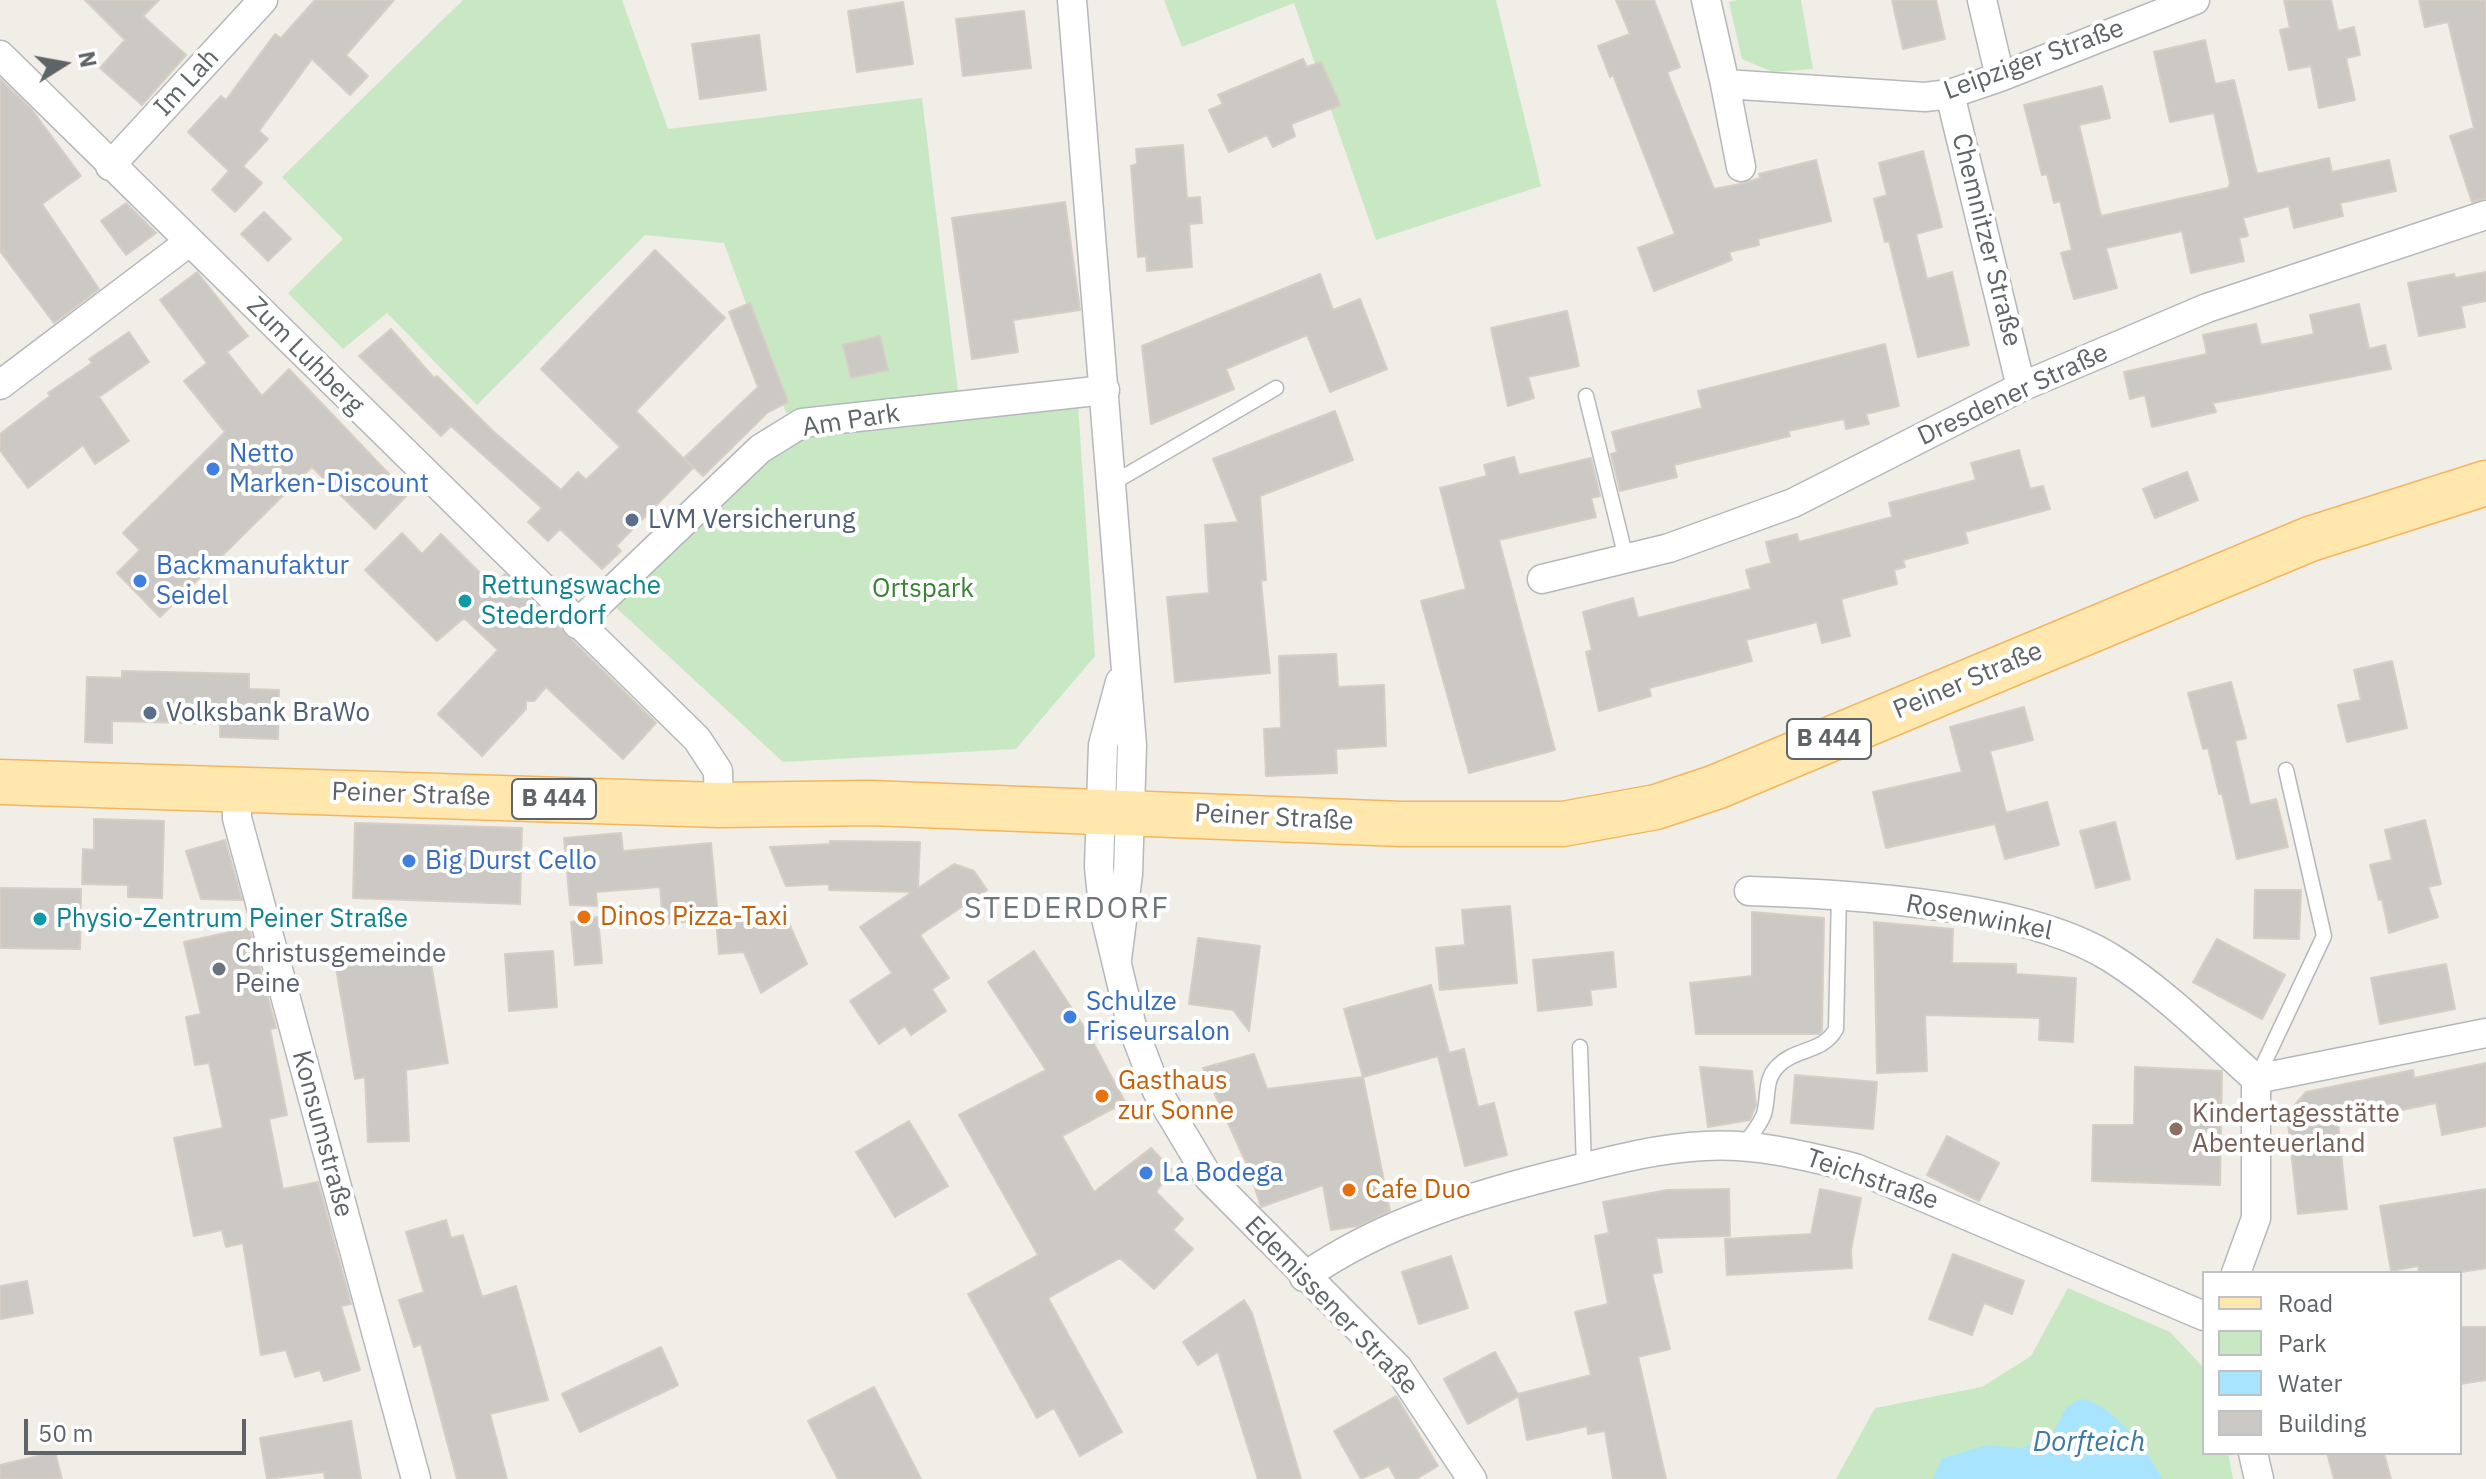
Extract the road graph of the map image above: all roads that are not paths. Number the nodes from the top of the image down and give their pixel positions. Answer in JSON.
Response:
{"nodes":[{"id":1,"x":263,"y":0,"type":"edge"},
{"id":2,"x":1072,"y":0,"type":"edge"},
{"id":3,"x":1706,"y":0,"type":"edge"},
{"id":4,"x":1982,"y":0,"type":"edge"},
{"id":5,"x":2195,"y":0,"type":"edge"},
{"id":6,"x":0,"y":55,"type":"edge"},
{"id":7,"x":2000,"y":77,"type":"junction"},
{"id":8,"x":1725,"y":84,"type":"junction"},
{"id":9,"x":1950,"y":94,"type":"junction"},
{"id":10,"x":110,"y":166,"type":"junction"},
{"id":11,"x":1741,"y":167,"type":"dead end"},
{"id":12,"x":2486,"y":215,"type":"edge"},
{"id":13,"x":189,"y":242,"type":"junction"},
{"id":14,"x":0,"y":385,"type":"edge"},
{"id":15,"x":2021,"y":387,"type":"junction"},
{"id":16,"x":1276,"y":388,"type":"dead end"},
{"id":17,"x":1105,"y":390,"type":"junction"},
{"id":18,"x":1586,"y":396,"type":"dead end"},
{"id":19,"x":2486,"y":483,"type":"edge"},
{"id":20,"x":1111,"y":484,"type":"junction"},
{"id":21,"x":2465,"y":496,"type":"edge"},
{"id":22,"x":1626,"y":558,"type":"junction"},
{"id":23,"x":1542,"y":579,"type":"dead end"},
{"id":24,"x":577,"y":624,"type":"junction"},
{"id":25,"x":2286,"y":770,"type":"dead end"},
{"id":26,"x":0,"y":782,"type":"edge"},
{"id":27,"x":237,"y":789,"type":"junction"},
{"id":28,"x":719,"y":805,"type":"junction"},
{"id":29,"x":1115,"y":811,"type":"junction"},
{"id":30,"x":1749,"y":891,"type":"dead end"},
{"id":31,"x":1839,"y":894,"type":"junction"},
{"id":32,"x":2486,"y":1033,"type":"edge"},
{"id":33,"x":1580,"y":1047,"type":"dead end"},
{"id":34,"x":2256,"y":1079,"type":"junction"},
{"id":35,"x":1743,"y":1146,"type":"junction"},
{"id":36,"x":1584,"y":1167,"type":"junction"},
{"id":37,"x":2237,"y":1271,"type":"edge"},
{"id":38,"x":1304,"y":1277,"type":"junction"},
{"id":39,"x":2202,"y":1315,"type":"edge"},
{"id":40,"x":2253,"y":1455,"type":"edge"},
{"id":41,"x":416,"y":1479,"type":"edge"},
{"id":42,"x":1472,"y":1479,"type":"edge"},
{"id":43,"x":2259,"y":1479,"type":"edge"}],
"edges":[{"from":1,"to":10,"type":"street","name":"Im Lah"},
{"from":2,"to":17,"type":"street"},
{"from":3,"to":8,"type":"street"},
{"from":4,"to":7,"type":"street"},
{"from":5,"to":7,"type":"street","name":"Leipziger Straße"},
{"from":6,"to":10,"type":"street","name":"Zum Luhberg"},
{"from":7,"to":9,"type":"street","name":"Leipziger Straße"},
{"from":8,"to":9,"type":"street","name":"Leipziger Straße"},
{"from":8,"to":11,"type":"street"},
{"from":9,"to":15,"type":"street","name":"Chemnitzer Straße"},
{"from":10,"to":13,"type":"street","name":"Zum Luhberg"},
{"from":12,"to":15,"type":"street","name":"Dresdener Straße"},
{"from":13,"to":14,"type":"street"},
{"from":13,"to":24,"type":"street","name":"Zum Luhberg"},
{"from":15,"to":22,"type":"street","name":"Dresdener Straße"},
{"from":16,"to":20,"type":"lane"},
{"from":17,"to":20,"type":"street"},
{"from":17,"to":24,"type":"street","name":"Am Park"},
{"from":18,"to":22,"type":"lane"},
{"from":19,"to":21,"type":"main road","name":"Peiner Straße","number":"B 444"},
{"from":20,"to":29,"type":"street"},
{"from":21,"to":29,"type":"main road","name":"Peiner Straße","number":"B 444"},
{"from":22,"to":23,"type":"street","name":"Dresdener Straße"},
{"from":24,"to":28,"type":"street","name":"Zum Luhberg"},
{"from":25,"to":34,"type":"lane"},
{"from":26,"to":27,"type":"main road","name":"Peiner Straße","number":"B 444"},
{"from":27,"to":28,"type":"main road","name":"Peiner Straße","number":"B 444"},
{"from":27,"to":41,"type":"street","name":"Konsumstraße"},
{"from":28,"to":29,"type":"main road","name":"Peiner Straße","number":"B 444"},
{"from":29,"to":38,"type":"street","name":"Edemissener Straße"},
{"from":30,"to":31,"type":"street","name":"Rosenwinkel"},
{"from":31,"to":34,"type":"street","name":"Rosenwinkel"},
{"from":31,"to":35,"type":"lane"},
{"from":32,"to":34,"type":"street"},
{"from":33,"to":36,"type":"lane"},
{"from":34,"to":37,"type":"street"},
{"from":35,"to":36,"type":"street","name":"Teichstraße"},
{"from":35,"to":39,"type":"street","name":"Teichstraße"},
{"from":36,"to":38,"type":"street","name":"Teichstraße"},
{"from":38,"to":42,"type":"street","name":"Edemissener Straße"},
{"from":40,"to":43,"type":"street"}]}
